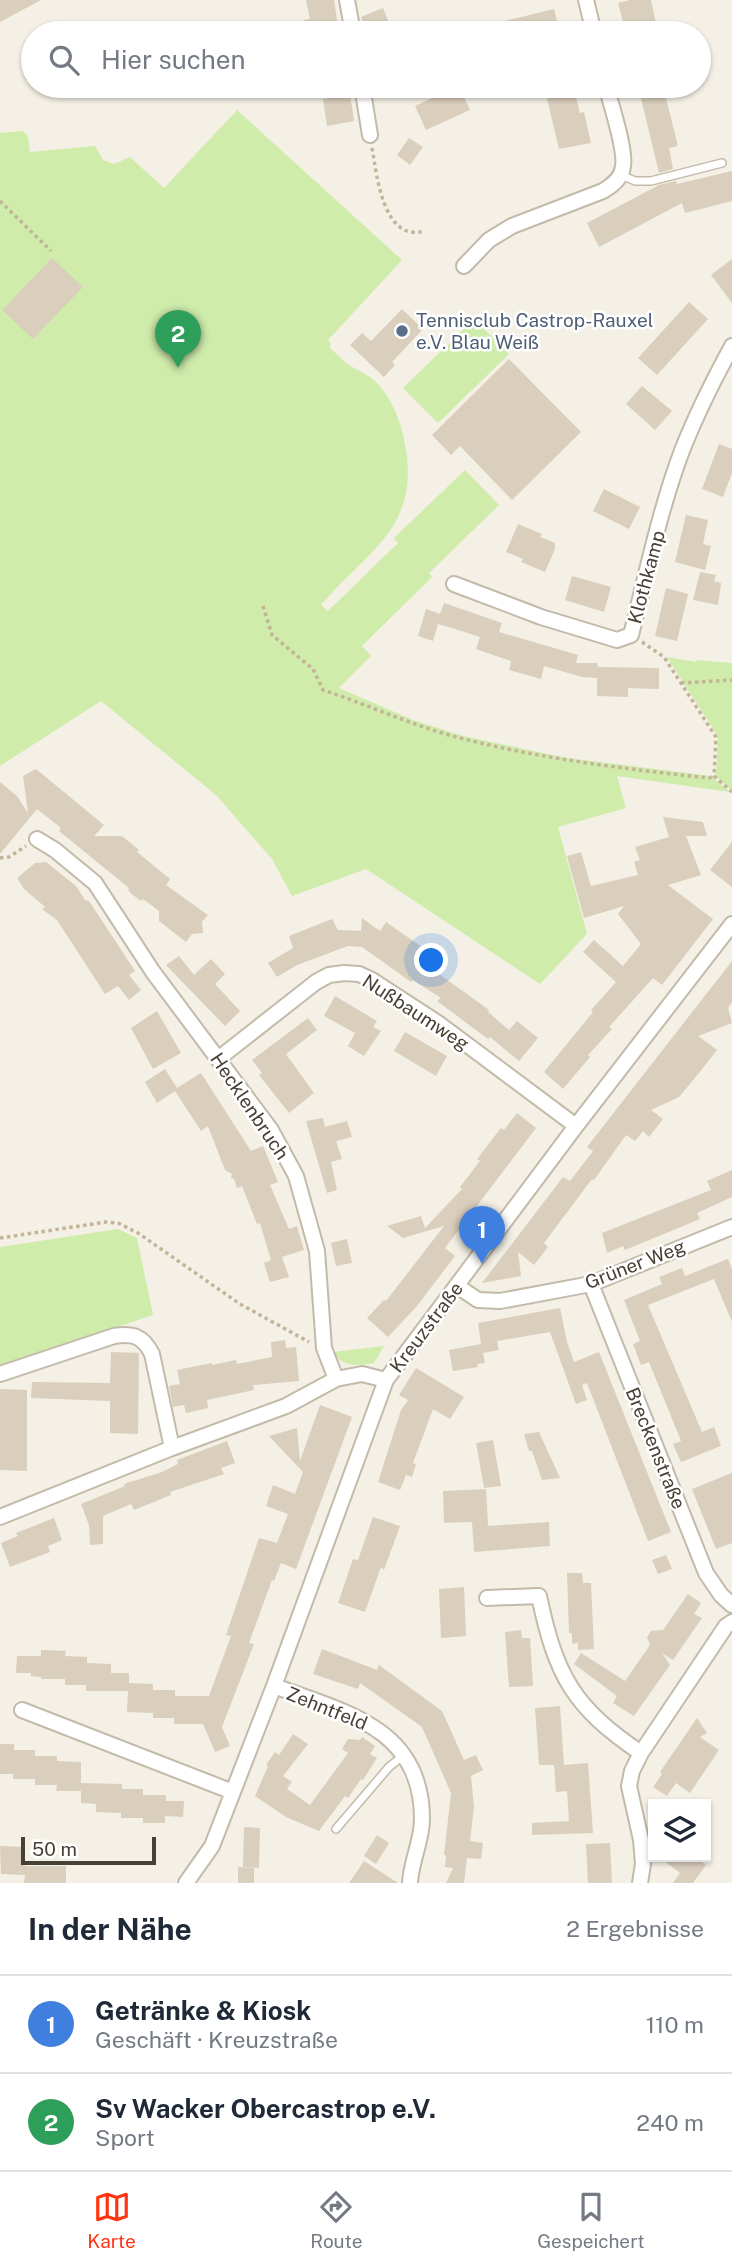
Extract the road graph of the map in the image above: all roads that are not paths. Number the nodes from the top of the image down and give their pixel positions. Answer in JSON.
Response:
{"nodes":[{"id":1,"x":347,"y":0,"type":"edge"},
{"id":2,"x":586,"y":0,"type":"edge"},
{"id":3,"x":350,"y":21,"type":"edge"},
{"id":4,"x":591,"y":21,"type":"edge"},
{"id":5,"x":364,"y":98,"type":"edge"},
{"id":6,"x":609,"y":98,"type":"edge"},
{"id":7,"x":370,"y":135,"type":"road end"},
{"id":8,"x":722,"y":163,"type":"dead end"},
{"id":9,"x":621,"y":175,"type":"junction"},
{"id":10,"x":464,"y":266,"type":"dead end"},
{"id":11,"x":732,"y":346,"type":"edge"},
{"id":12,"x":454,"y":584,"type":"dead end"},
{"id":13,"x":37,"y":839,"type":"road end"},
{"id":14,"x":732,"y":925,"type":"edge"},
{"id":15,"x":218,"y":1059,"type":"junction"},
{"id":16,"x":576,"y":1126,"type":"junction"},
{"id":17,"x":732,"y":1227,"type":"edge"},
{"id":18,"x":591,"y":1284,"type":"junction"},
{"id":19,"x":457,"y":1286,"type":"junction"},
{"id":20,"x":0,"y":1374,"type":"edge"},
{"id":21,"x":336,"y":1379,"type":"junction"},
{"id":22,"x":386,"y":1380,"type":"junction"},
{"id":23,"x":172,"y":1448,"type":"junction"},
{"id":24,"x":0,"y":1517,"type":"edge"},
{"id":25,"x":487,"y":1598,"type":"dead end"},
{"id":26,"x":732,"y":1605,"type":"edge"},
{"id":27,"x":732,"y":1622,"type":"edge"},
{"id":28,"x":274,"y":1686,"type":"junction"},
{"id":29,"x":22,"y":1710,"type":"dead end"},
{"id":30,"x":641,"y":1753,"type":"junction"},
{"id":31,"x":404,"y":1754,"type":"junction"},
{"id":32,"x":233,"y":1792,"type":"junction"},
{"id":33,"x":337,"y":1829,"type":"dead end"},
{"id":34,"x":407,"y":1882,"type":"edge"},
{"id":35,"x":186,"y":1883,"type":"edge"},
{"id":36,"x":640,"y":1883,"type":"edge"}],
"edges":[{"from":1,"to":3,"type":"street"},
{"from":2,"to":4,"type":"street"},
{"from":5,"to":7,"type":"street"},
{"from":6,"to":9,"type":"street"},
{"from":8,"to":9,"type":"lane"},
{"from":9,"to":10,"type":"street"},
{"from":11,"to":12,"type":"street","name":"Klothkamp"},
{"from":13,"to":15,"type":"street","name":"Hecklenbruch"},
{"from":14,"to":16,"type":"street","name":"Kreuzstraße"},
{"from":15,"to":16,"type":"street","name":"Nußbaumweg"},
{"from":15,"to":21,"type":"street","name":"Hecklenbruch"},
{"from":16,"to":19,"type":"street","name":"Kreuzstraße"},
{"from":17,"to":18,"type":"street","name":"Grüner Weg"},
{"from":18,"to":19,"type":"street","name":"Grüner Weg"},
{"from":18,"to":26,"type":"street","name":"Breckenstraße"},
{"from":19,"to":22,"type":"street","name":"Kreuzstraße"},
{"from":20,"to":23,"type":"street"},
{"from":21,"to":22,"type":"street"},
{"from":21,"to":23,"type":"street"},
{"from":22,"to":28,"type":"street","name":"Kreuzstraße"},
{"from":23,"to":24,"type":"street"},
{"from":25,"to":30,"type":"street"},
{"from":27,"to":30,"type":"street"},
{"from":28,"to":31,"type":"street","name":"Zehntfeld"},
{"from":28,"to":32,"type":"street","name":"Kreuzstraße"},
{"from":29,"to":32,"type":"street"},
{"from":30,"to":36,"type":"street"},
{"from":31,"to":33,"type":"lane"},
{"from":31,"to":34,"type":"street","name":"Zehntfeld"},
{"from":32,"to":35,"type":"street","name":"Kreuzstraße"}]}
